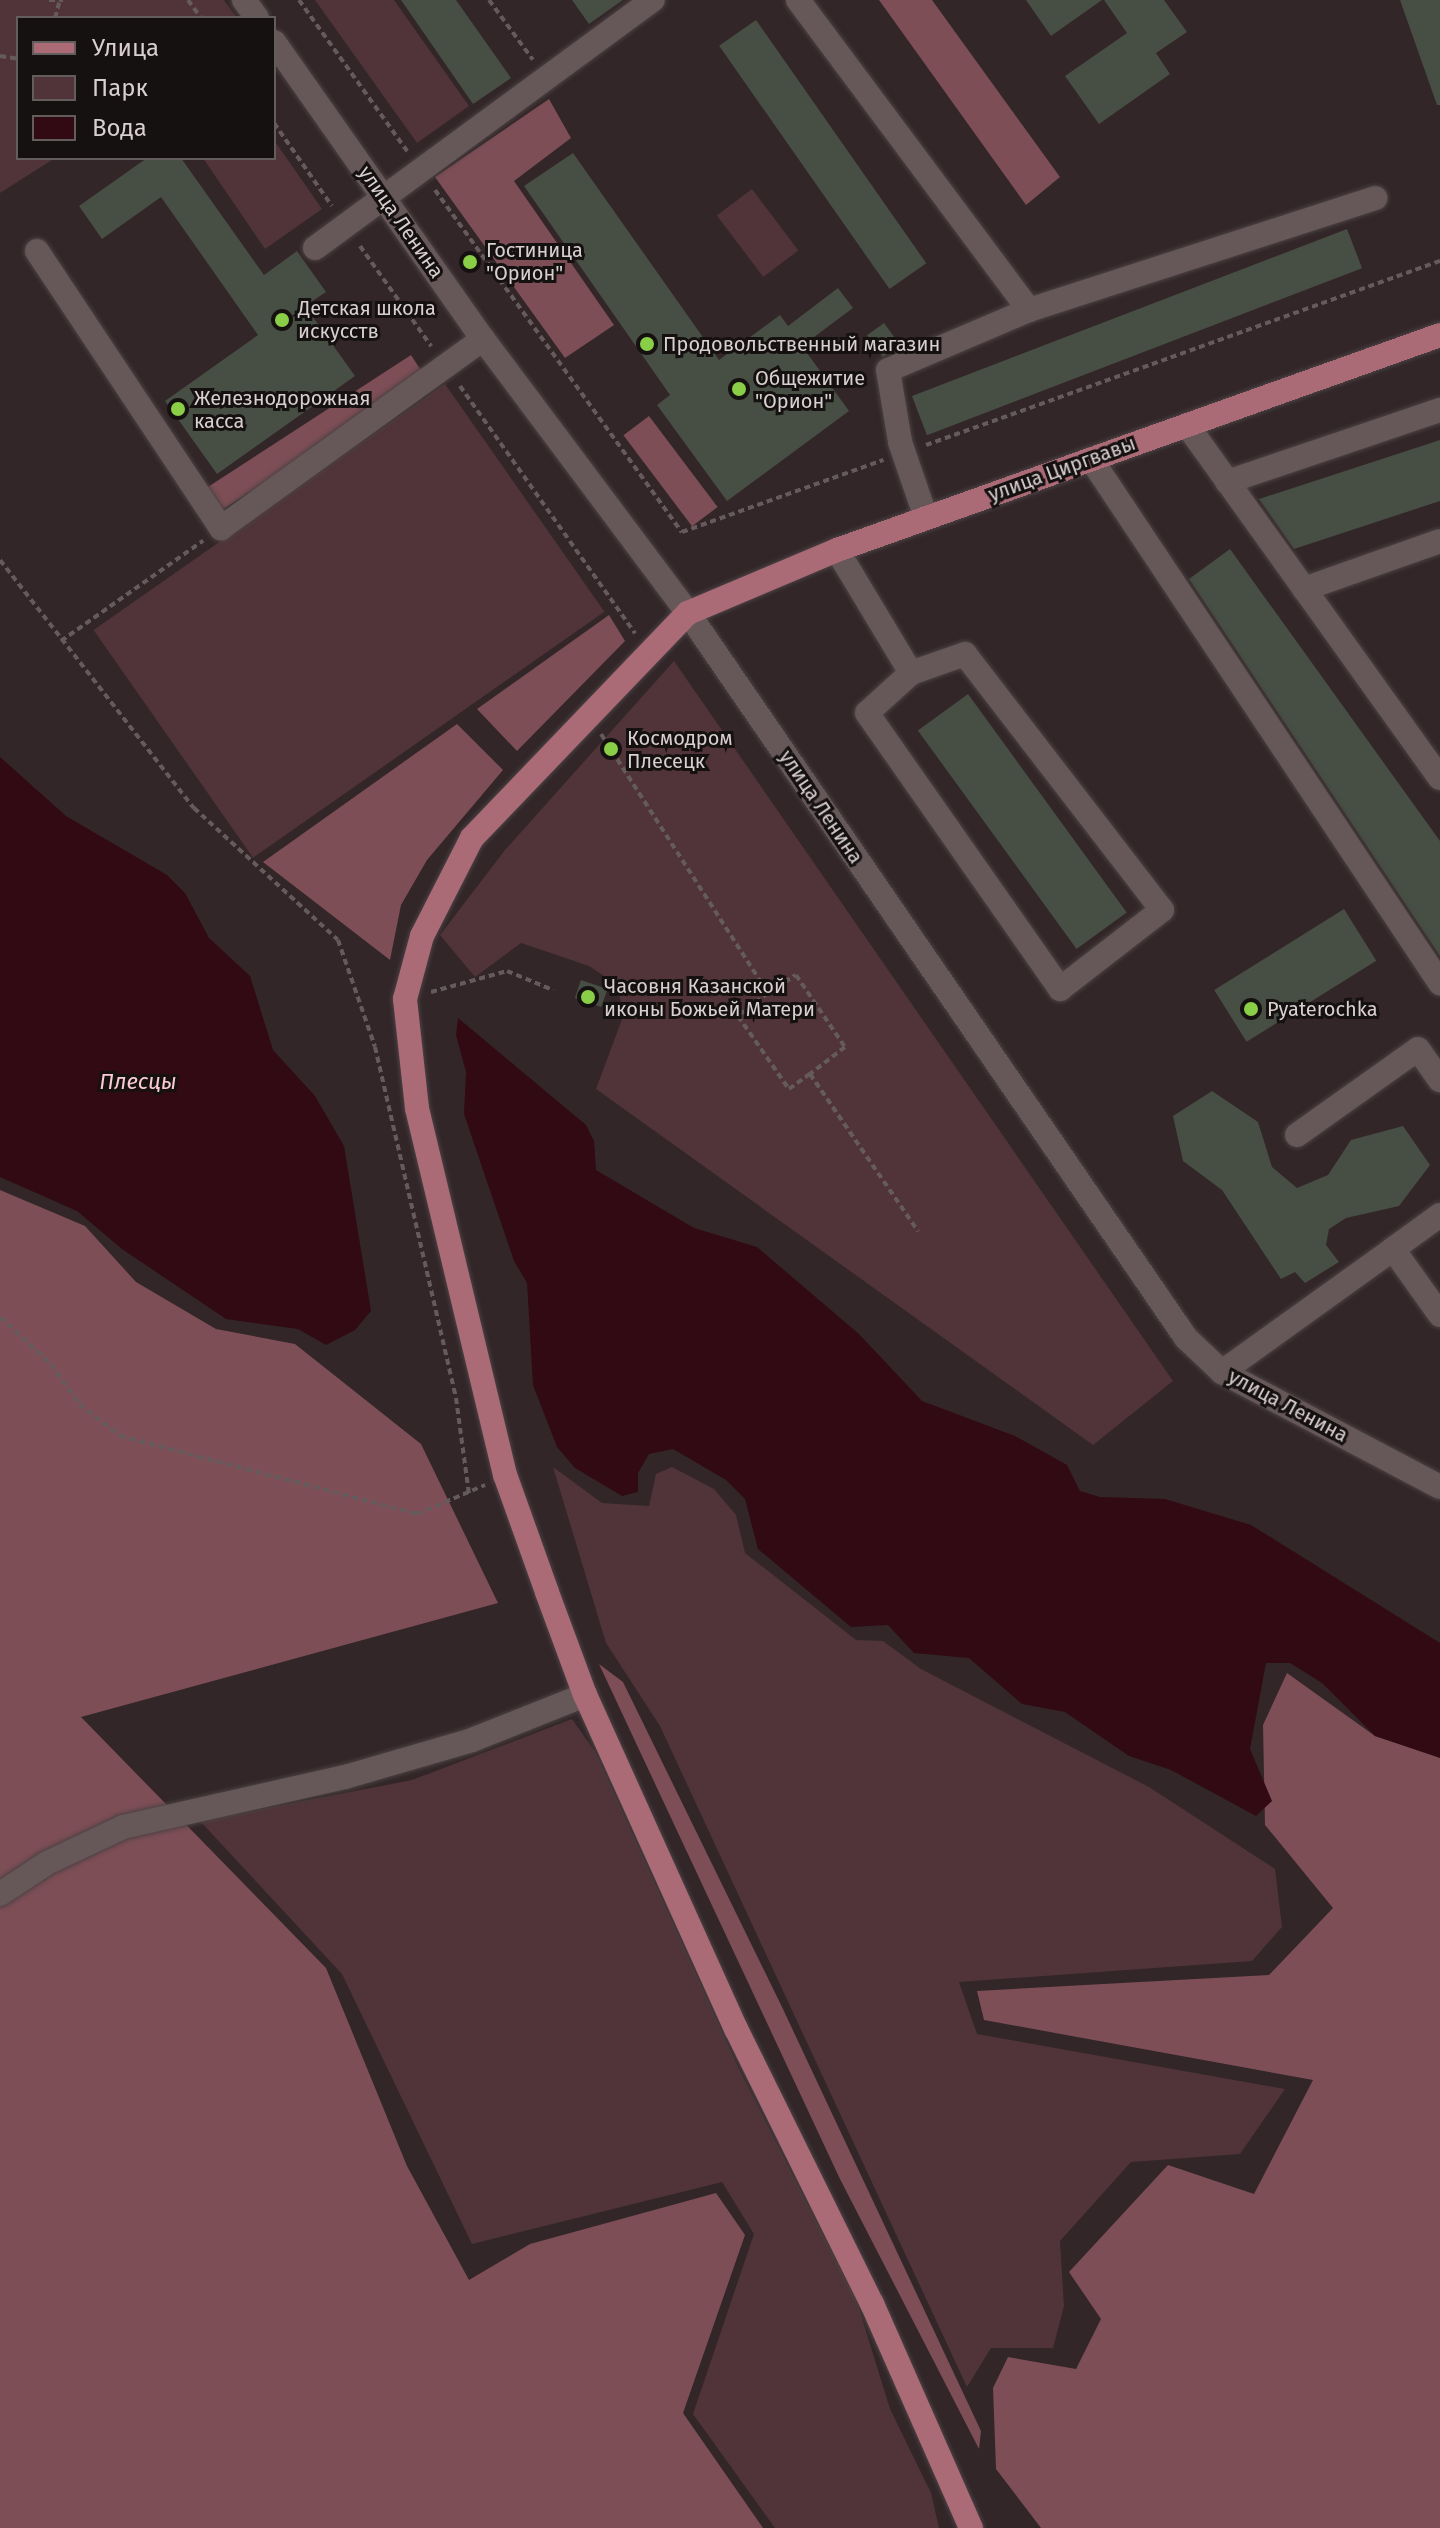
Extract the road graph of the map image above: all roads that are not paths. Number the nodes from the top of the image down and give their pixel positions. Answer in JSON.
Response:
{"nodes":[{"id":1,"x":653,"y":0,"type":"edge"},
{"id":2,"x":798,"y":0,"type":"edge"},
{"id":3,"x":276,"y":45,"type":"edge"},
{"id":4,"x":384,"y":196,"type":"junction"},
{"id":5,"x":1375,"y":198,"type":"dead end"},
{"id":6,"x":315,"y":248,"type":"dead end"},
{"id":7,"x":37,"y":251,"type":"dead end"},
{"id":8,"x":1029,"y":310,"type":"junction"},
{"id":9,"x":1440,"y":335,"type":"edge"},
{"id":10,"x":483,"y":339,"type":"junction"},
{"id":11,"x":1440,"y":410,"type":"edge"},
{"id":12,"x":1187,"y":425,"type":"junction"},
{"id":13,"x":1091,"y":459,"type":"junction"},
{"id":14,"x":1227,"y":482,"type":"junction"},
{"id":15,"x":926,"y":518,"type":"junction"},
{"id":16,"x":1440,"y":541,"type":"edge"},
{"id":17,"x":837,"y":550,"type":"junction"},
{"id":18,"x":1304,"y":589,"type":"junction"},
{"id":19,"x":688,"y":613,"type":"junction"},
{"id":20,"x":911,"y":673,"type":"junction"},
{"id":21,"x":1440,"y":778,"type":"edge"},
{"id":22,"x":1440,"y":983,"type":"edge"},
{"id":23,"x":1440,"y":1080,"type":"edge"},
{"id":24,"x":1297,"y":1135,"type":"dead end"},
{"id":25,"x":1440,"y":1215,"type":"edge"},
{"id":26,"x":1393,"y":1249,"type":"junction"},
{"id":27,"x":1440,"y":1315,"type":"edge"},
{"id":28,"x":1222,"y":1372,"type":"junction"},
{"id":29,"x":1440,"y":1487,"type":"edge"},
{"id":30,"x":585,"y":1695,"type":"junction"},
{"id":31,"x":0,"y":1894,"type":"edge"},
{"id":32,"x":971,"y":2528,"type":"edge"}],
"edges":[{"from":1,"to":4,"type":"street"},
{"from":2,"to":8,"type":"street"},
{"from":3,"to":4,"type":"street","name":"улица Ленина"},
{"from":4,"to":6,"type":"street"},
{"from":4,"to":10,"type":"street","name":"улица Ленина"},
{"from":5,"to":8,"type":"street"},
{"from":7,"to":10,"type":"street"},
{"from":8,"to":15,"type":"street"},
{"from":9,"to":12,"type":"main road","name":"улица Циргвавы"},
{"from":10,"to":19,"type":"street","name":"улица Ленина"},
{"from":11,"to":14,"type":"street"},
{"from":12,"to":13,"type":"main road","name":"улица Циргвавы"},
{"from":12,"to":14,"type":"street"},
{"from":13,"to":15,"type":"main road","name":"улица Циргвавы"},
{"from":13,"to":22,"type":"street"},
{"from":14,"to":18,"type":"street"},
{"from":15,"to":17,"type":"main road","name":"улица Циргвавы"},
{"from":16,"to":18,"type":"street"},
{"from":17,"to":19,"type":"main road","name":"улица Циргвавы"},
{"from":17,"to":20,"type":"street"},
{"from":18,"to":21,"type":"street"},
{"from":19,"to":28,"type":"street","name":"улица Ленина"},
{"from":19,"to":30,"type":"main road"},
{"from":20,"to":20,"type":"street"},
{"from":23,"to":24,"type":"street"},
{"from":25,"to":26,"type":"street"},
{"from":26,"to":27,"type":"street"},
{"from":26,"to":28,"type":"street"},
{"from":28,"to":29,"type":"street","name":"улица Ленина"},
{"from":30,"to":31,"type":"street"},
{"from":30,"to":32,"type":"main road"}]}
